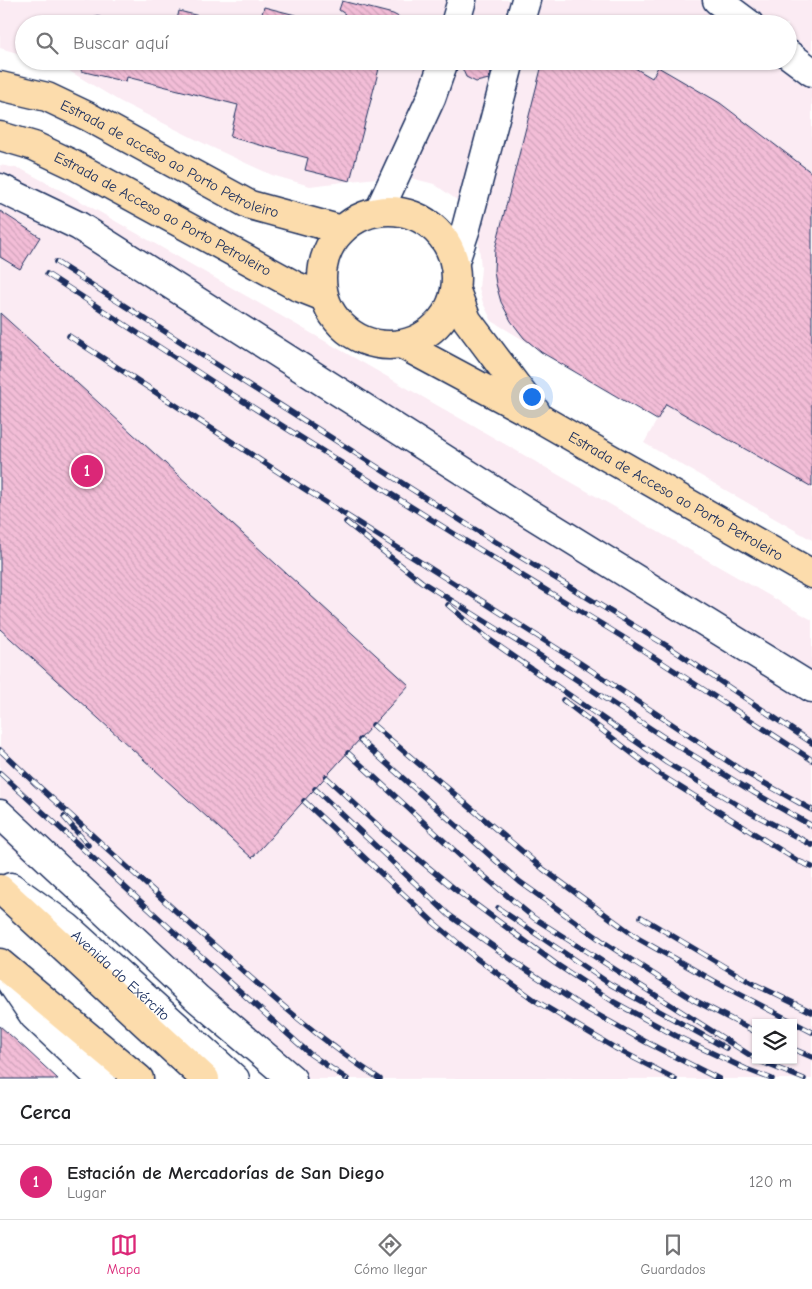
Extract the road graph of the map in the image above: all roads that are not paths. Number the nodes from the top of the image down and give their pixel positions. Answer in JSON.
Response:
{"nodes":[{"id":1,"x":462,"y":0,"type":"edge"},
{"id":2,"x":526,"y":0,"type":"edge"},
{"id":3,"x":717,"y":1,"type":"edge"},
{"id":4,"x":458,"y":15,"type":"edge"},
{"id":5,"x":522,"y":15,"type":"edge"},
{"id":6,"x":736,"y":15,"type":"edge"},
{"id":7,"x":797,"y":61,"type":"edge"},
{"id":8,"x":441,"y":70,"type":"edge"},
{"id":9,"x":508,"y":70,"type":"edge"},
{"id":10,"x":812,"y":72,"type":"edge"},
{"id":11,"x":0,"y":86,"type":"edge"},
{"id":12,"x":0,"y":136,"type":"edge"},
{"id":13,"x":0,"y":188,"type":"edge"},
{"id":14,"x":379,"y":211,"type":"junction"},
{"id":15,"x":342,"y":230,"type":"junction"},
{"id":16,"x":455,"y":261,"type":"junction"},
{"id":17,"x":456,"y":290,"type":"junction"},
{"id":18,"x":324,"y":297,"type":"junction"},
{"id":19,"x":403,"y":345,"type":"junction"},
{"id":20,"x":542,"y":419,"type":"junction"},
{"id":21,"x":812,"y":574,"type":"edge"},
{"id":22,"x":812,"y":688,"type":"edge"},
{"id":23,"x":0,"y":814,"type":"edge"},
{"id":24,"x":0,"y":879,"type":"edge"},
{"id":25,"x":0,"y":889,"type":"edge"},
{"id":26,"x":0,"y":964,"type":"edge"},
{"id":27,"x":101,"y":1079,"type":"edge"},
{"id":28,"x":140,"y":1079,"type":"edge"},
{"id":29,"x":206,"y":1079,"type":"edge"},
{"id":30,"x":235,"y":1079,"type":"edge"},
{"id":31,"x":292,"y":1079,"type":"edge"}],
"edges":[{"from":1,"to":4,"type":"street"},
{"from":2,"to":5,"type":"street"},
{"from":3,"to":6,"type":"street"},
{"from":7,"to":10,"type":"street"},
{"from":8,"to":14,"type":"street"},
{"from":9,"to":16,"type":"street"},
{"from":11,"to":15,"type":"main road","name":"Estrada de acceso ao Porto Petroleiro"},
{"from":12,"to":18,"type":"main road","name":"Estrada de Acceso ao Porto Petroleiro"},
{"from":13,"to":22,"type":"street"},
{"from":14,"to":15,"type":"main road","name":"Estrada de Acceso ao Porto Petroleiro"},
{"from":14,"to":16,"type":"main road","name":"Estrada de Acceso ao Porto Petroleiro"},
{"from":15,"to":18,"type":"main road","name":"Estrada de Acceso ao Porto Petroleiro"},
{"from":16,"to":17,"type":"main road","name":"Estrada de Acceso ao Porto Petroleiro"},
{"from":17,"to":19,"type":"main road","name":"Estrada de Acceso ao Porto Petroleiro"},
{"from":17,"to":20,"type":"main road","name":"Estrada de Acceso ao Porto Petroleiro"},
{"from":18,"to":19,"type":"main road","name":"Estrada de Acceso ao Porto Petroleiro"},
{"from":19,"to":20,"type":"main road","name":"Estrada de Acceso ao Porto Petroleiro"},
{"from":20,"to":21,"type":"main road","name":"Estrada de Acceso ao Porto Petroleiro"},
{"from":23,"to":31,"type":"street"},
{"from":24,"to":30,"type":"street","name":"Avenida do Exército"},
{"from":25,"to":29,"type":"main road","name":"Avenida do Exército"},
{"from":26,"to":27,"type":"street"},
{"from":26,"to":28,"type":"main road"}]}
